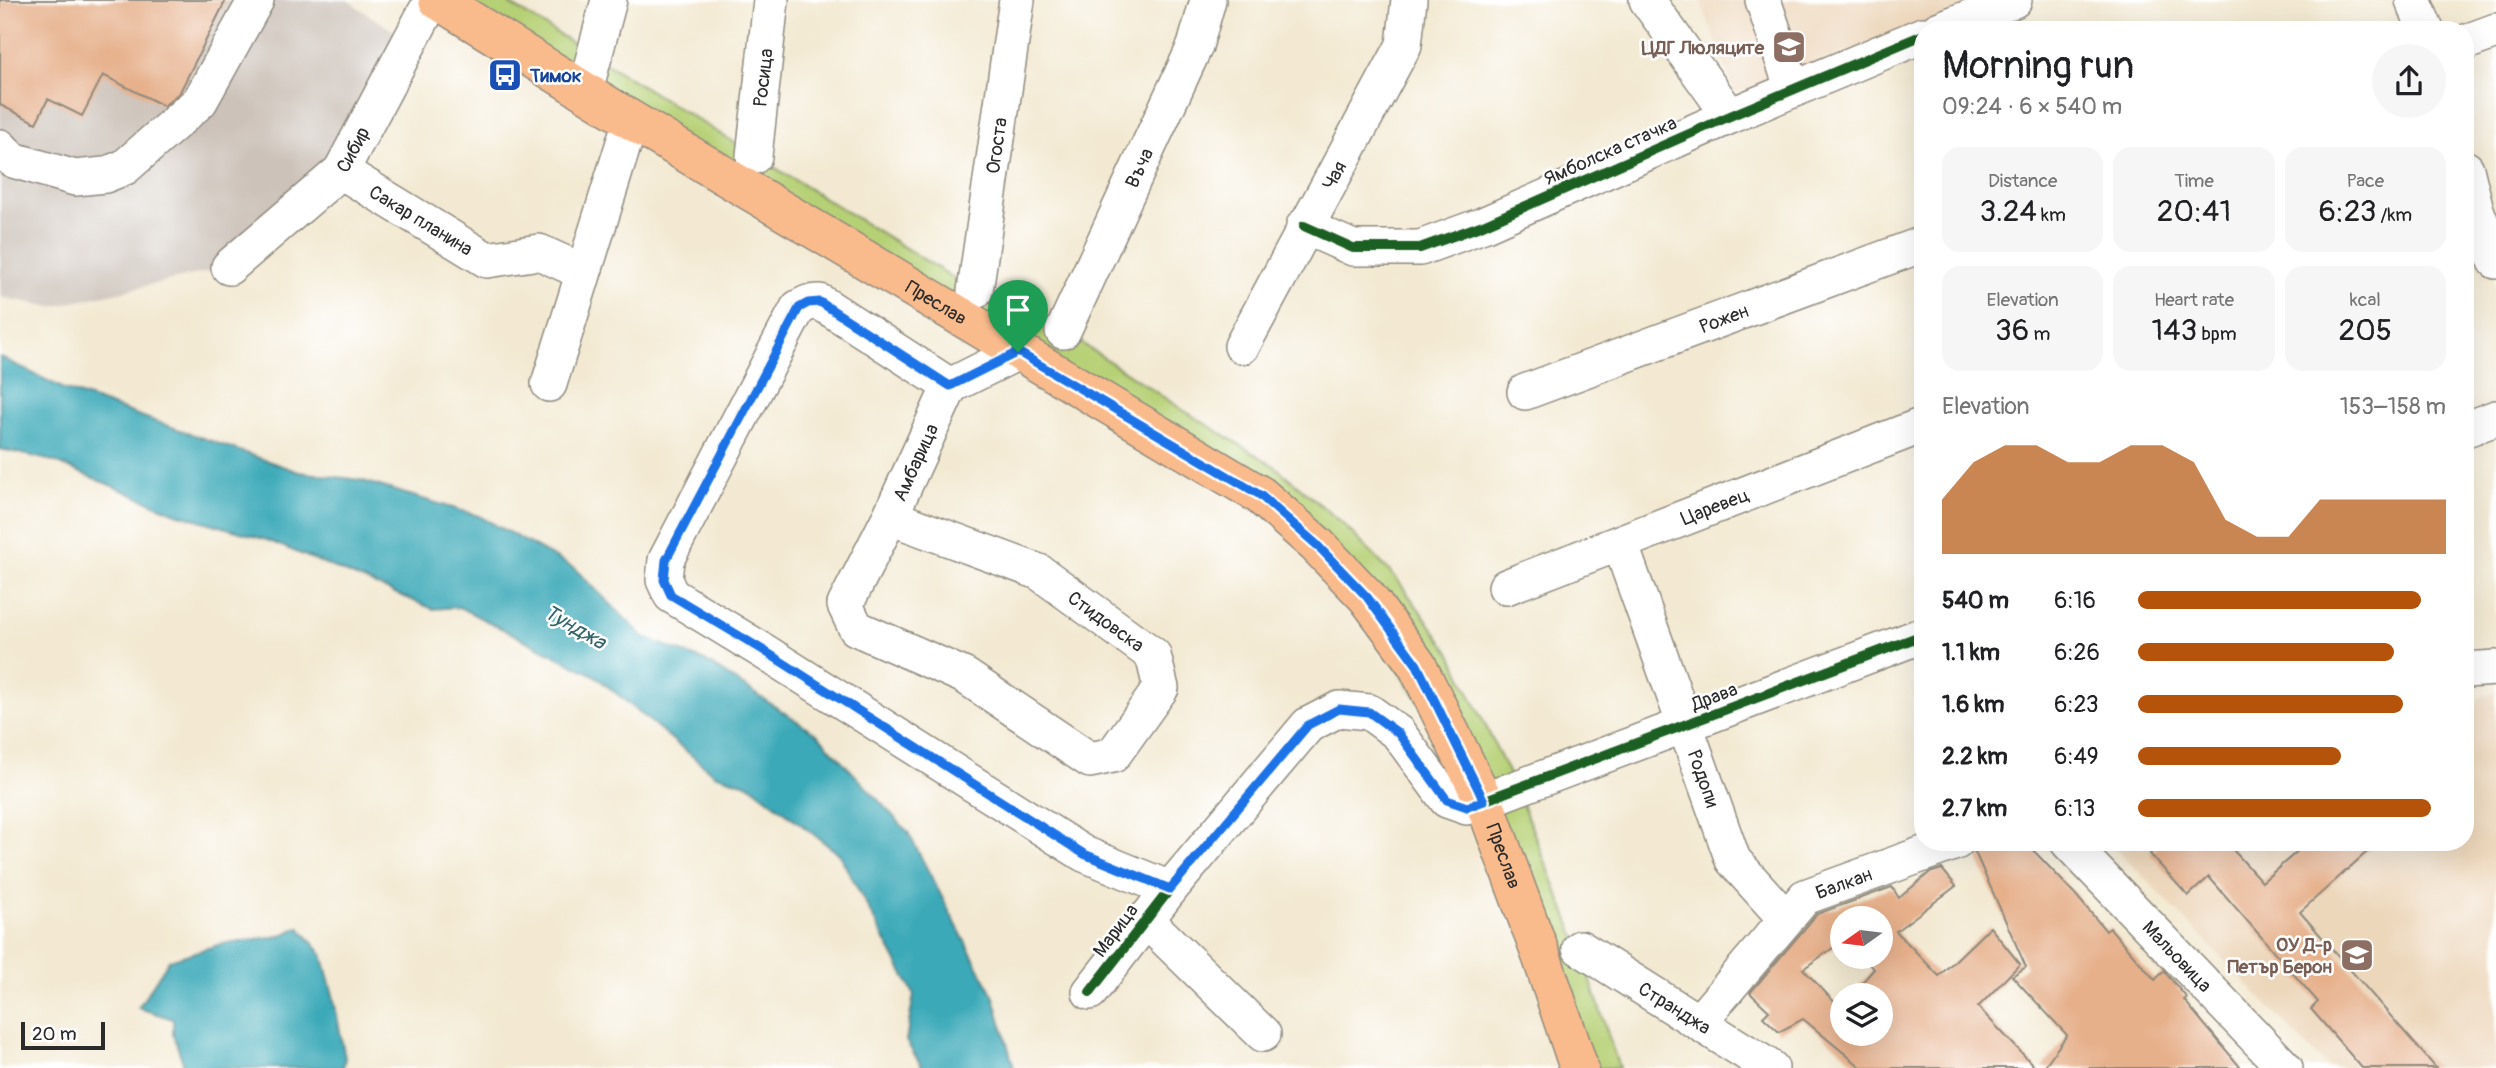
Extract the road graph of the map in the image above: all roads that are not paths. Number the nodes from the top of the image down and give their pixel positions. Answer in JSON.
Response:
{"nodes":[{"id":1,"x":256,"y":0,"type":"edge"},
{"id":2,"x":432,"y":0,"type":"edge"},
{"id":3,"x":438,"y":0,"type":"edge"},
{"id":4,"x":608,"y":0,"type":"edge"},
{"id":5,"x":771,"y":0,"type":"edge"},
{"id":6,"x":1017,"y":0,"type":"edge"},
{"id":7,"x":1208,"y":0,"type":"edge"},
{"id":8,"x":1409,"y":0,"type":"edge"},
{"id":9,"x":1647,"y":0,"type":"edge"},
{"id":10,"x":1763,"y":0,"type":"edge"},
{"id":11,"x":2014,"y":0,"type":"edge"},
{"id":12,"x":2413,"y":0,"type":"edge"},
{"id":13,"x":1961,"y":21,"type":"edge"},
{"id":14,"x":2422,"y":21,"type":"edge"},
{"id":15,"x":2496,"y":31,"type":"edge"},
{"id":16,"x":1914,"y":39,"type":"edge"},
{"id":17,"x":2474,"y":39,"type":"edge"},
{"id":18,"x":1793,"y":90,"type":"junction"},
{"id":19,"x":585,"y":92,"type":"junction"},
{"id":20,"x":1730,"y":116,"type":"junction"},
{"id":21,"x":631,"y":120,"type":"junction"},
{"id":22,"x":0,"y":147,"type":"edge"},
{"id":23,"x":754,"y":156,"type":"dead end"},
{"id":24,"x":341,"y":171,"type":"junction"},
{"id":25,"x":2479,"y":209,"type":"edge"},
{"id":26,"x":1304,"y":226,"type":"junction"},
{"id":27,"x":1914,"y":247,"type":"edge"},
{"id":28,"x":2496,"y":261,"type":"edge"},
{"id":29,"x":229,"y":267,"type":"dead end"},
{"id":30,"x":583,"y":272,"type":"junction"},
{"id":31,"x":975,"y":291,"type":"dead end"},
{"id":32,"x":1063,"y":331,"type":"dead end"},
{"id":33,"x":1242,"y":346,"type":"dead end"},
{"id":34,"x":1018,"y":352,"type":"junction"},
{"id":35,"x":549,"y":384,"type":"dead end"},
{"id":36,"x":950,"y":386,"type":"junction"},
{"id":37,"x":1525,"y":392,"type":"dead end"},
{"id":38,"x":2496,"y":418,"type":"edge"},
{"id":39,"x":2474,"y":426,"type":"edge"},
{"id":40,"x":1914,"y":429,"type":"edge"},
{"id":41,"x":890,"y":517,"type":"junction"},
{"id":42,"x":1620,"y":543,"type":"junction"},
{"id":43,"x":1506,"y":587,"type":"dead end"},
{"id":44,"x":845,"y":605,"type":"joint"},
{"id":45,"x":1914,"y":638,"type":"edge"},
{"id":46,"x":2496,"y":668,"type":"edge"},
{"id":47,"x":2474,"y":669,"type":"edge"},
{"id":48,"x":1686,"y":725,"type":"junction"},
{"id":49,"x":1500,"y":795,"type":"junction"},
{"id":50,"x":1931,"y":851,"type":"edge"},
{"id":51,"x":2077,"y":851,"type":"edge"},
{"id":52,"x":1170,"y":889,"type":"junction"},
{"id":53,"x":1145,"y":919,"type":"junction"},
{"id":54,"x":1786,"y":919,"type":"junction"},
{"id":55,"x":1580,"y":948,"type":"dead end"},
{"id":56,"x":1090,"y":992,"type":"dead end"},
{"id":57,"x":1699,"y":1022,"type":"junction"},
{"id":58,"x":1263,"y":1034,"type":"dead end"},
{"id":59,"x":1579,"y":1068,"type":"edge"},
{"id":60,"x":1771,"y":1068,"type":"edge"},
{"id":61,"x":2285,"y":1068,"type":"edge"}],
"edges":[{"from":1,"to":22,"type":"street"},
{"from":2,"to":24,"type":"street","name":"Сибир"},
{"from":3,"to":19,"type":"main road","name":"Преслав"},
{"from":4,"to":19,"type":"street"},
{"from":5,"to":23,"type":"street","name":"Росица"},
{"from":6,"to":31,"type":"street","name":"Огоста"},
{"from":7,"to":32,"type":"street","name":"Въча"},
{"from":8,"to":26,"type":"street","name":"Чая"},
{"from":9,"to":20,"type":"street"},
{"from":10,"to":18,"type":"street"},
{"from":11,"to":13,"type":"street"},
{"from":12,"to":14,"type":"street"},
{"from":15,"to":17,"type":"street"},
{"from":16,"to":18,"type":"street","name":"Ямболска стачка"},
{"from":18,"to":20,"type":"street","name":"Ямболска стачка"},
{"from":19,"to":21,"type":"main road","name":"Преслав"},
{"from":20,"to":26,"type":"street","name":"Ямболска стачка"},
{"from":21,"to":30,"type":"street"},
{"from":21,"to":34,"type":"main road","name":"Преслав"},
{"from":24,"to":29,"type":"street","name":"Сибир"},
{"from":24,"to":30,"type":"street","name":"Сакар планина"},
{"from":25,"to":28,"type":"street"},
{"from":26,"to":33,"type":"street","name":"Чая"},
{"from":27,"to":37,"type":"street","name":"Рожен"},
{"from":30,"to":35,"type":"street"},
{"from":34,"to":36,"type":"street"},
{"from":34,"to":49,"type":"main road","name":"Преслав"},
{"from":36,"to":41,"type":"street","name":"Амбарица"},
{"from":36,"to":52,"type":"street","name":"Марица"},
{"from":38,"to":39,"type":"street"},
{"from":40,"to":42,"type":"street","name":"Царевец"},
{"from":41,"to":44,"type":"street","name":"Амбарица"},
{"from":41,"to":44,"type":"street","name":"Стидовска"},
{"from":42,"to":43,"type":"street","name":"Царевец"},
{"from":42,"to":48,"type":"street","name":"Родопи"},
{"from":45,"to":48,"type":"street","name":"Драва"},
{"from":46,"to":47,"type":"street"},
{"from":48,"to":49,"type":"street","name":"Драва"},
{"from":48,"to":54,"type":"street","name":"Родопи"},
{"from":49,"to":52,"type":"street","name":"Марица"},
{"from":49,"to":59,"type":"main road","name":"Преслав"},
{"from":50,"to":54,"type":"street","name":"Балкан"},
{"from":51,"to":61,"type":"street","name":"Мальовица"},
{"from":52,"to":53,"type":"street","name":"Марица"},
{"from":53,"to":56,"type":"street","name":"Марица"},
{"from":53,"to":58,"type":"street","name":"Марица"},
{"from":54,"to":57,"type":"street","name":"Балкан"},
{"from":55,"to":57,"type":"street","name":"Странджа"},
{"from":57,"to":60,"type":"street","name":"Странджа"}]}
